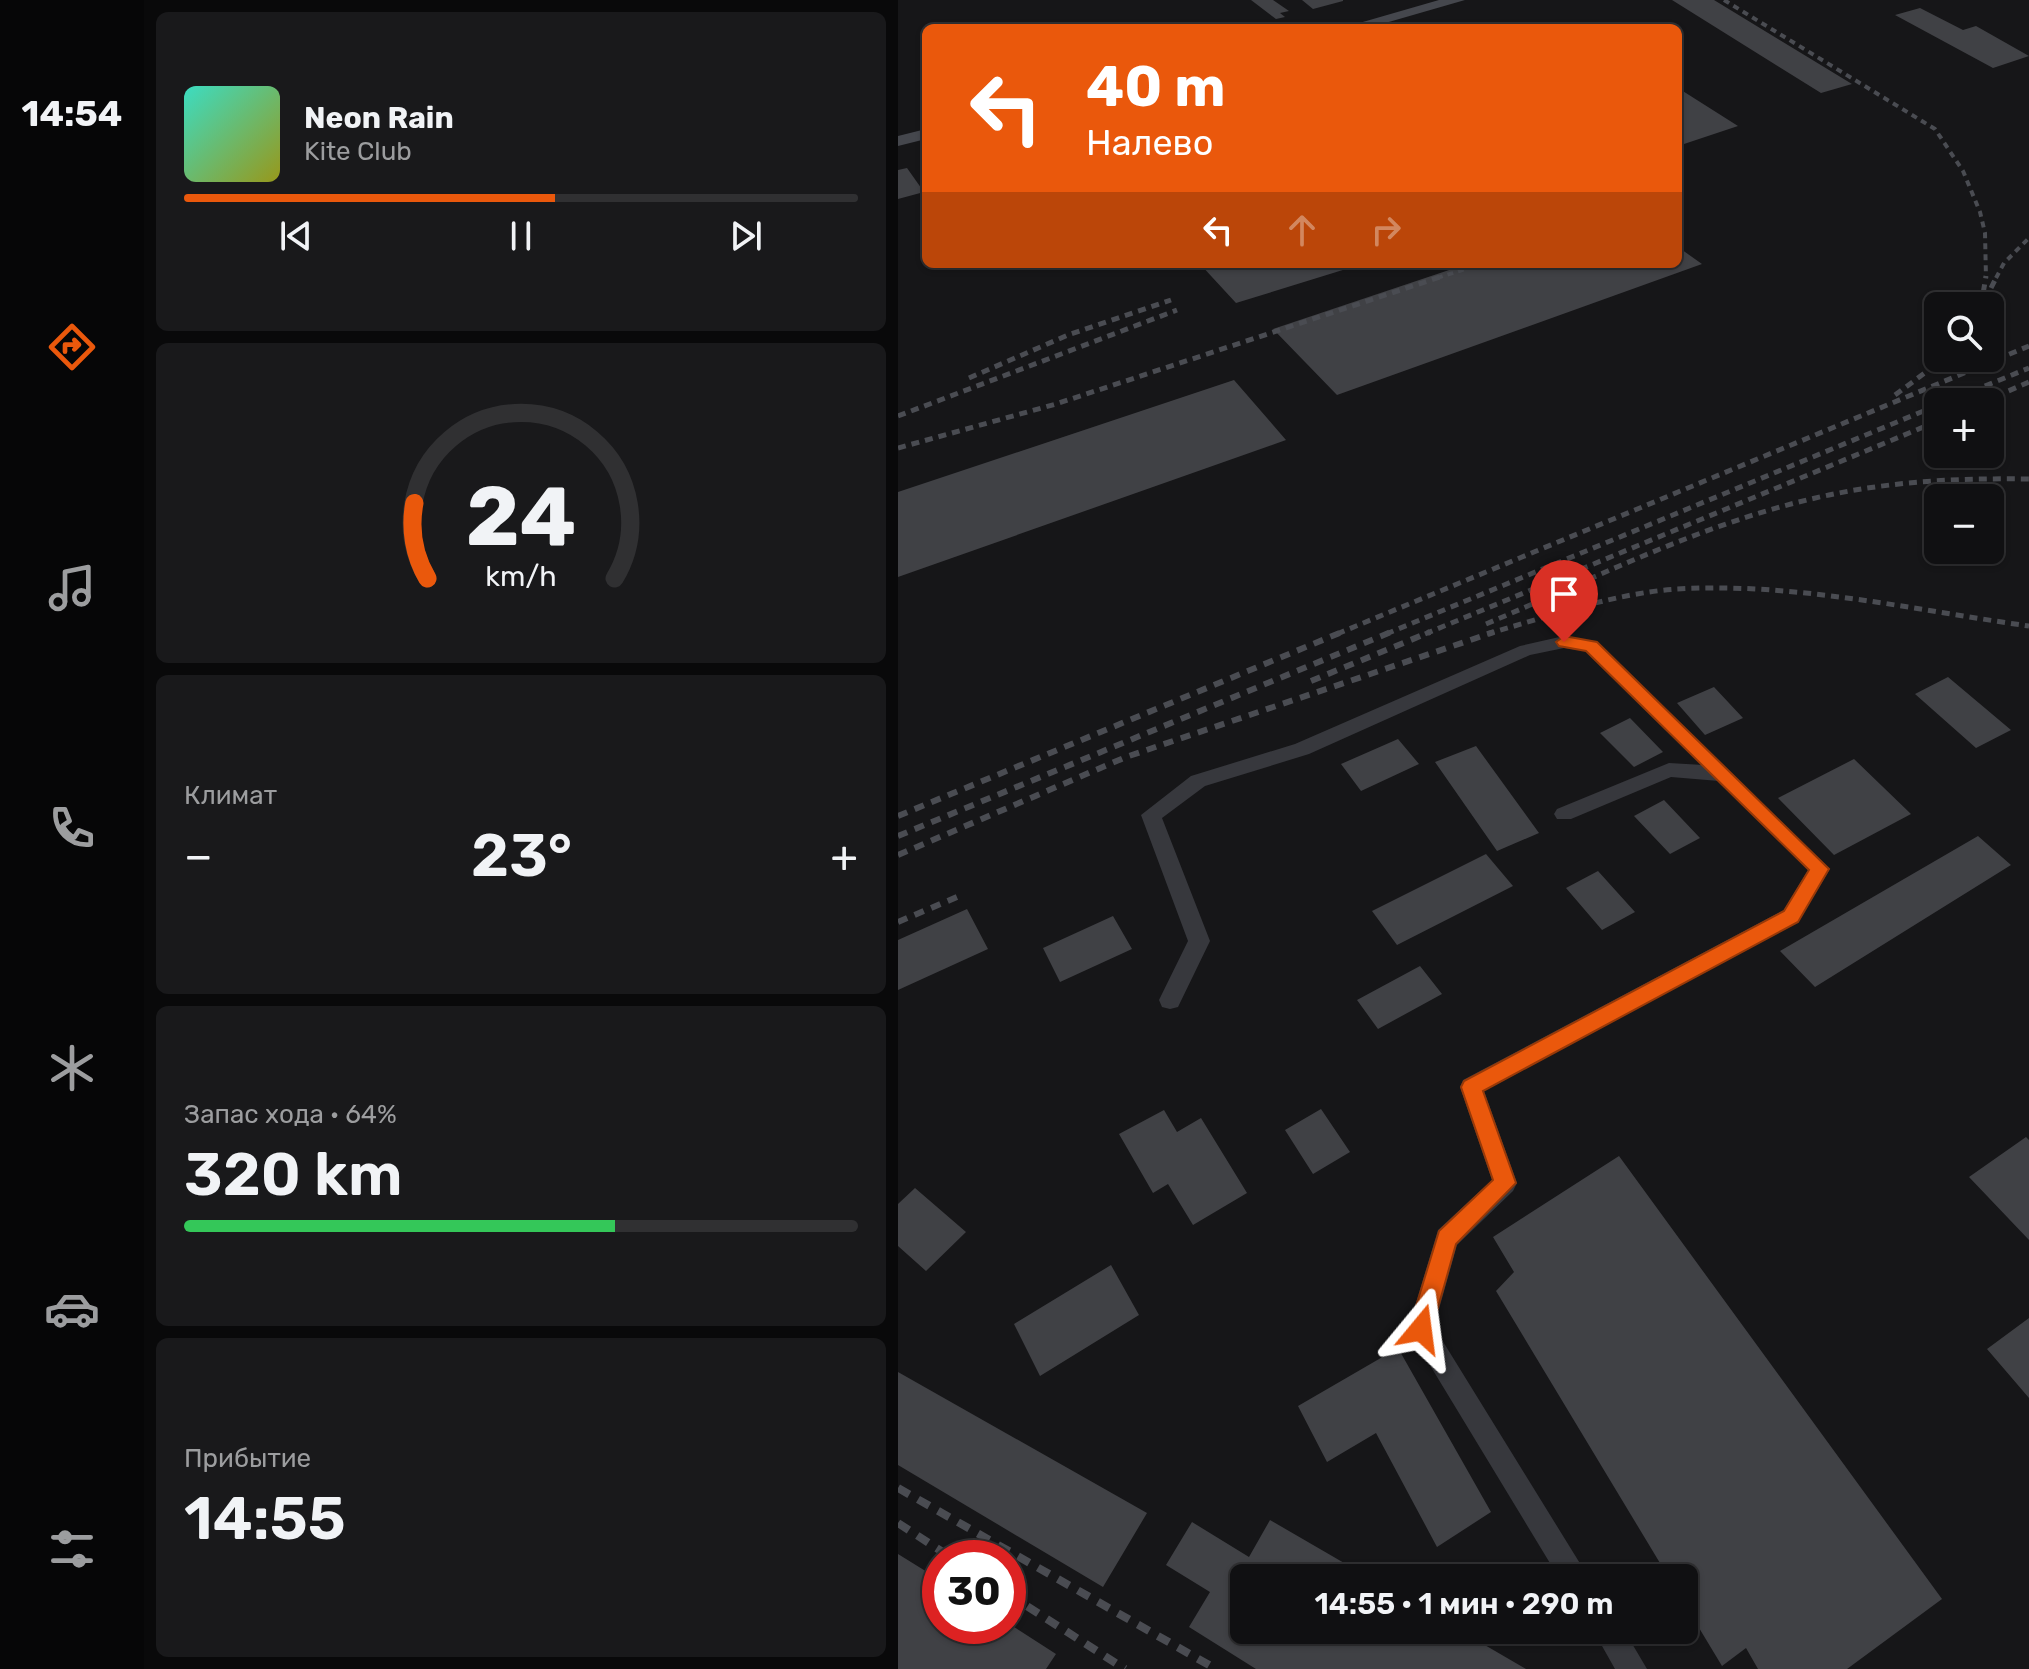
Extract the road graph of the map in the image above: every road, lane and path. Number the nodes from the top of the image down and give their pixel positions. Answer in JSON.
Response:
{"nodes":[{"id":1,"x":1457,"y":0,"type":"edge"},
{"id":2,"x":1365,"y":24,"type":"edge"},
{"id":3,"x":922,"y":135,"type":"edge"},
{"id":4,"x":898,"y":141,"type":"edge"},
{"id":5,"x":1724,"y":774,"type":"junction"},
{"id":6,"x":1564,"y":814,"type":"dead end"},
{"id":7,"x":1170,"y":1000,"type":"dead end"},
{"id":8,"x":1566,"y":1564,"type":"edge"},
{"id":9,"x":1616,"y":1644,"type":"edge"},
{"id":10,"x":1632,"y":1669,"type":"edge"}],
"edges":[{"from":1,"to":2,"type":"main road"},
{"from":3,"to":4,"type":"main road"},
{"from":5,"to":6,"type":"street"},
{"from":5,"to":7,"type":"street"},
{"from":5,"to":8,"type":"street"},
{"from":9,"to":10,"type":"street"}]}
